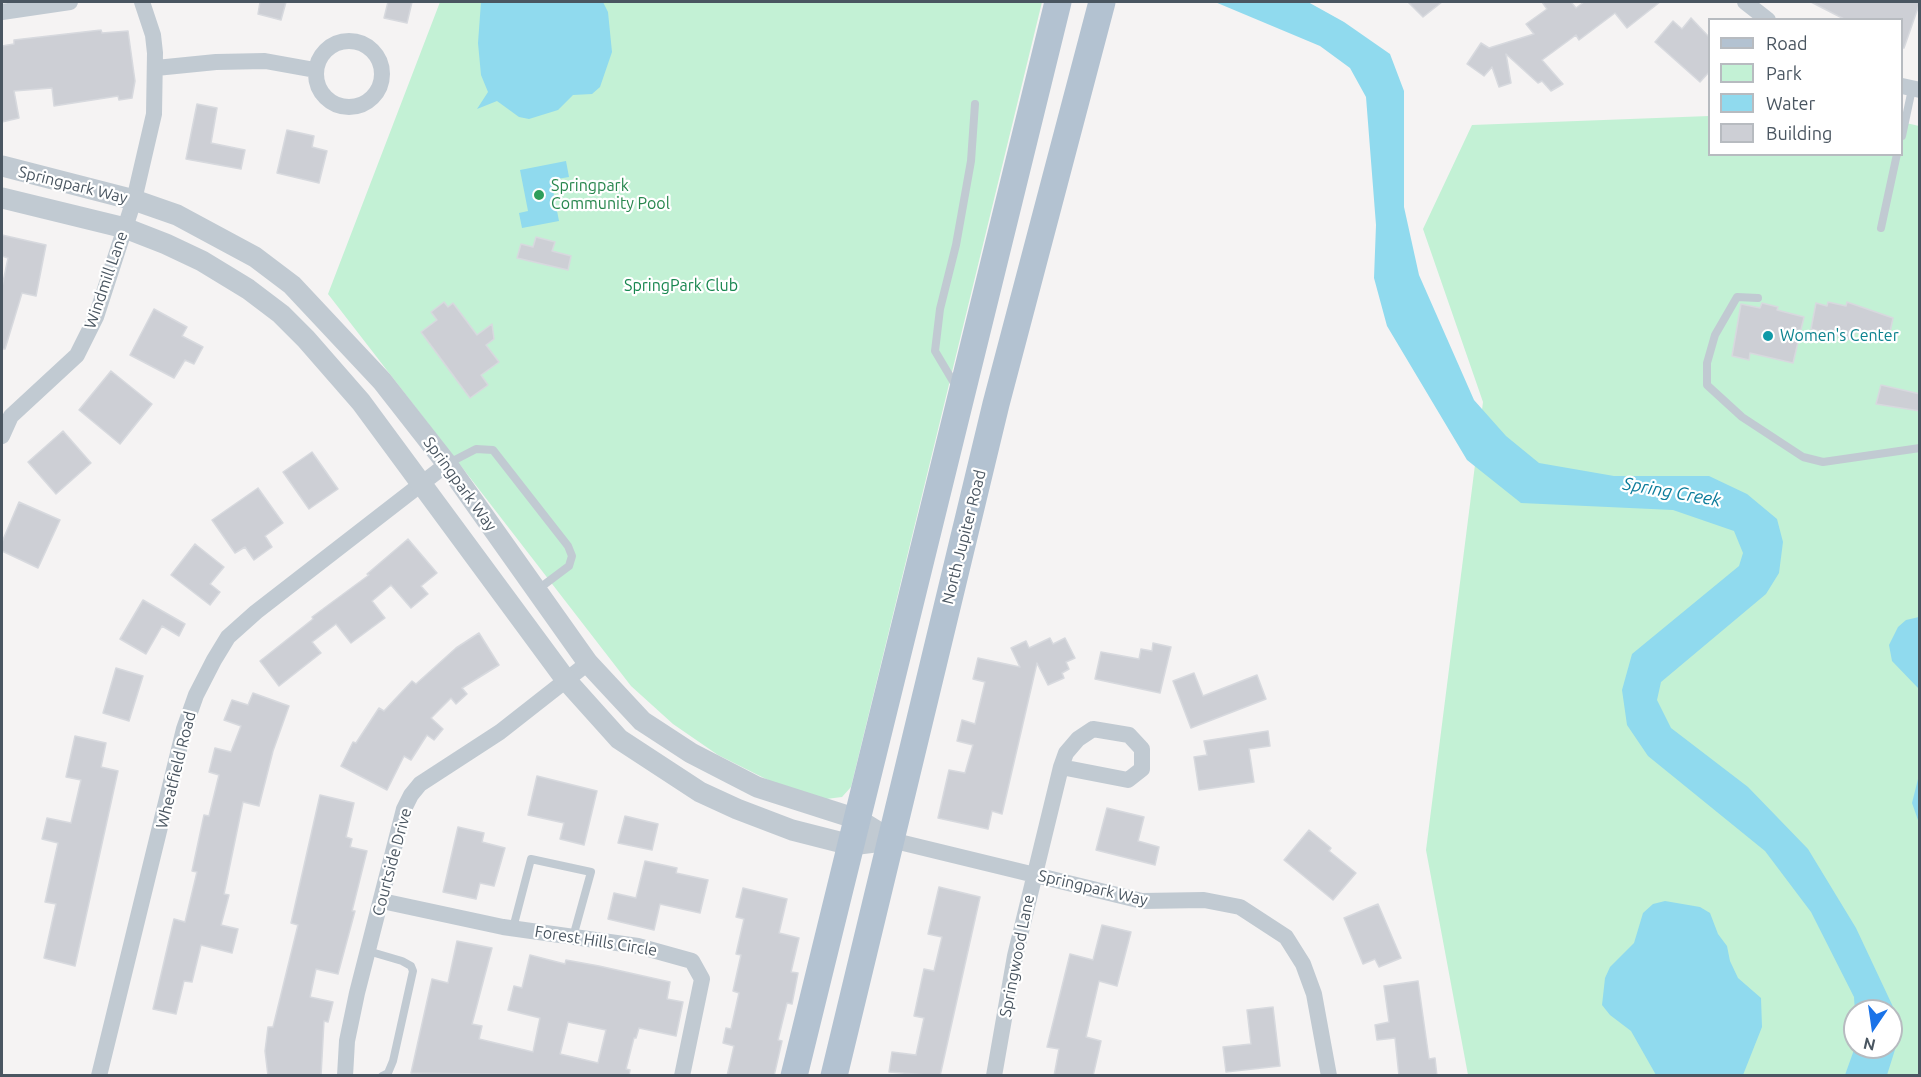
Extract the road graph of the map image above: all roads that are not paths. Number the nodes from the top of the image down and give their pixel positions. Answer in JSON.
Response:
{"nodes":[{"id":1,"x":70,"y":2,"type":"edge"},
{"id":2,"x":142,"y":2,"type":"edge"},
{"id":3,"x":1058,"y":2,"type":"edge"},
{"id":4,"x":1102,"y":2,"type":"edge"},
{"id":5,"x":1745,"y":2,"type":"edge"},
{"id":6,"x":2,"y":12,"type":"edge"},
{"id":7,"x":1765,"y":18,"type":"edge"},
{"id":8,"x":156,"y":68,"type":"junction"},
{"id":9,"x":315,"y":70,"type":"junction"},
{"id":10,"x":1911,"y":88,"type":"edge"},
{"id":11,"x":975,"y":105,"type":"dead end"},
{"id":12,"x":1903,"y":131,"type":"edge"},
{"id":13,"x":1897,"y":156,"type":"edge"},
{"id":14,"x":2,"y":166,"type":"edge"},
{"id":15,"x":2,"y":198,"type":"edge"},
{"id":16,"x":134,"y":200,"type":"junction"},
{"id":17,"x":125,"y":228,"type":"junction"},
{"id":18,"x":1881,"y":228,"type":"dead end"},
{"id":19,"x":1758,"y":298,"type":"dead end"},
{"id":20,"x":962,"y":395,"type":"junction"},
{"id":21,"x":996,"y":404,"type":"junction"},
{"id":22,"x":2,"y":436,"type":"edge"},
{"id":23,"x":1920,"y":448,"type":"edge"},
{"id":24,"x":447,"y":464,"type":"junction"},
{"id":25,"x":422,"y":483,"type":"junction"},
{"id":26,"x":536,"y":590,"type":"junction"},
{"id":27,"x":588,"y":663,"type":"junction"},
{"id":28,"x":566,"y":680,"type":"junction"},
{"id":29,"x":1060,"y":767,"type":"junction"},
{"id":30,"x":857,"y":819,"type":"junction"},
{"id":31,"x":891,"y":840,"type":"junction"},
{"id":32,"x":851,"y":845,"type":"junction"},
{"id":33,"x":1033,"y":875,"type":"junction"},
{"id":34,"x":382,"y":901,"type":"junction"},
{"id":35,"x":513,"y":928,"type":"junction"},
{"id":36,"x":573,"y":937,"type":"junction"},
{"id":37,"x":368,"y":951,"type":"junction"},
{"id":38,"x":99,"y":1076,"type":"edge"},
{"id":39,"x":345,"y":1076,"type":"edge"},
{"id":40,"x":382,"y":1076,"type":"edge"},
{"id":41,"x":682,"y":1076,"type":"edge"},
{"id":42,"x":794,"y":1076,"type":"edge"},
{"id":43,"x":834,"y":1076,"type":"edge"},
{"id":44,"x":994,"y":1076,"type":"edge"},
{"id":45,"x":1329,"y":1076,"type":"edge"}],
"edges":[{"from":1,"to":6,"type":"street"},
{"from":2,"to":8,"type":"street","name":"Windmill Lane"},
{"from":3,"to":20,"type":"main road"},
{"from":4,"to":21,"type":"main road","name":"North Jupiter Road"},
{"from":5,"to":7,"type":"street"},
{"from":8,"to":9,"type":"street"},
{"from":8,"to":16,"type":"street","name":"Windmill Lane"},
{"from":9,"to":9,"type":"street"},
{"from":10,"to":12,"type":"lane"},
{"from":11,"to":20,"type":"lane"},
{"from":13,"to":18,"type":"lane"},
{"from":14,"to":16,"type":"street","name":"Springpark Way"},
{"from":15,"to":17,"type":"street","name":"Springpark Way"},
{"from":16,"to":17,"type":"street","name":"Windmill Lane"},
{"from":16,"to":24,"type":"street","name":"Springpark Way"},
{"from":17,"to":22,"type":"street","name":"Windmill Lane"},
{"from":17,"to":25,"type":"street","name":"Springpark Way"},
{"from":19,"to":23,"type":"lane"},
{"from":20,"to":21,"type":"main road"},
{"from":20,"to":30,"type":"main road"},
{"from":21,"to":31,"type":"main road","name":"North Jupiter Road"},
{"from":24,"to":25,"type":"street","name":"Wheatfield Road"},
{"from":24,"to":26,"type":"street","name":"Springpark Way"},
{"from":24,"to":26,"type":"lane"},
{"from":25,"to":28,"type":"street","name":"Springpark Way"},
{"from":25,"to":38,"type":"street","name":"Wheatfield Road"},
{"from":26,"to":27,"type":"street","name":"Springpark Way"},
{"from":27,"to":28,"type":"street","name":"Courtside Drive"},
{"from":27,"to":30,"type":"street","name":"Springpark Way"},
{"from":28,"to":32,"type":"street","name":"Springpark Way"},
{"from":28,"to":34,"type":"street","name":"Courtside Drive"},
{"from":29,"to":29,"type":"street","name":"Springwood Lane"},
{"from":29,"to":33,"type":"street","name":"Springwood Lane"},
{"from":30,"to":31,"type":"street","name":"Springpark Way"},
{"from":30,"to":32,"type":"main road"},
{"from":31,"to":32,"type":"street","name":"Springpark Way"},
{"from":31,"to":33,"type":"street","name":"Springpark Way"},
{"from":31,"to":43,"type":"main road","name":"North Jupiter Road"},
{"from":32,"to":42,"type":"main road"},
{"from":33,"to":44,"type":"street","name":"Springwood Lane"},
{"from":33,"to":45,"type":"street","name":"Springpark Way"},
{"from":34,"to":35,"type":"street","name":"Forest Hills Circle"},
{"from":34,"to":37,"type":"street","name":"Courtside Drive"},
{"from":35,"to":36,"type":"street","name":"Forest Hills Circle"},
{"from":35,"to":36,"type":"lane"},
{"from":36,"to":41,"type":"street","name":"Forest Hills Circle"},
{"from":37,"to":39,"type":"street","name":"Courtside Drive"},
{"from":37,"to":40,"type":"lane"}]}
